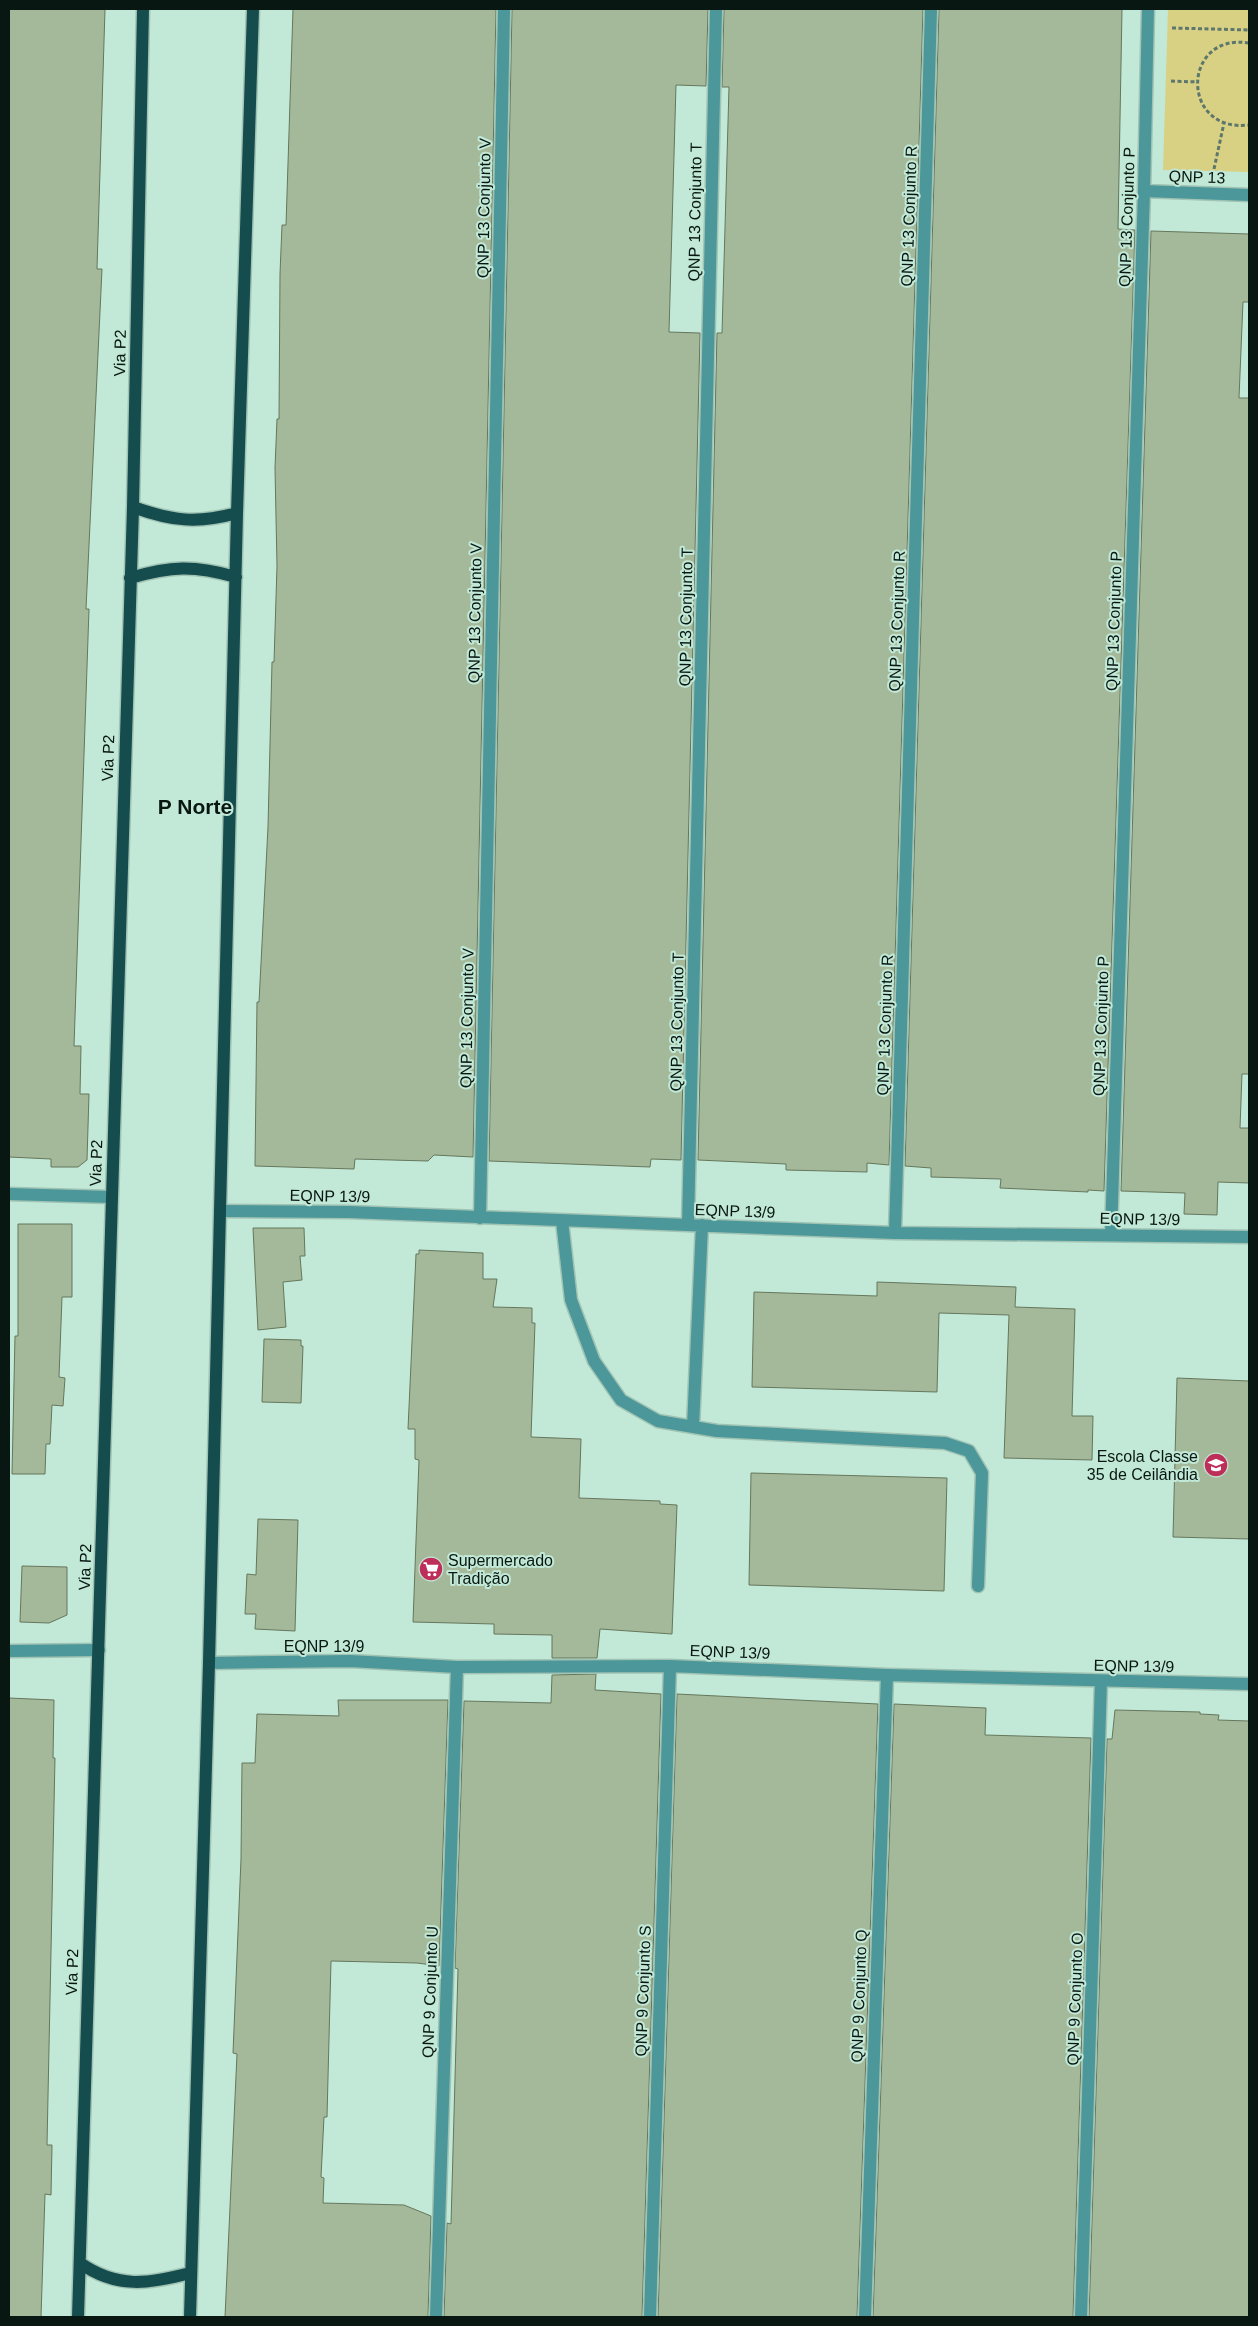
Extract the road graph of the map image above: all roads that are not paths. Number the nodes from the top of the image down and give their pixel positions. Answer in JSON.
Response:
{"nodes":[{"id":1,"x":143,"y":9,"type":"edge"},
{"id":2,"x":253,"y":9,"type":"edge"},
{"id":3,"x":504,"y":9,"type":"edge"},
{"id":4,"x":716,"y":9,"type":"edge"},
{"id":5,"x":931,"y":9,"type":"edge"},
{"id":6,"x":1148,"y":9,"type":"edge"},
{"id":7,"x":1144,"y":191,"type":"junction"},
{"id":8,"x":1249,"y":195,"type":"edge"},
{"id":9,"x":133,"y":507,"type":"junction"},
{"id":10,"x":237,"y":513,"type":"junction"},
{"id":11,"x":130,"y":578,"type":"junction"},
{"id":12,"x":236,"y":578,"type":"junction"},
{"id":13,"x":9,"y":1194,"type":"edge"},
{"id":14,"x":111,"y":1197,"type":"junction"},
{"id":15,"x":220,"y":1211,"type":"junction"},
{"id":16,"x":480,"y":1218,"type":"junction"},
{"id":17,"x":562,"y":1221,"type":"junction"},
{"id":18,"x":688,"y":1225,"type":"junction"},
{"id":19,"x":702,"y":1225,"type":"junction"},
{"id":20,"x":895,"y":1234,"type":"junction"},
{"id":21,"x":1111,"y":1235,"type":"junction"},
{"id":22,"x":1249,"y":1236,"type":"edge"},
{"id":23,"x":693,"y":1427,"type":"junction"},
{"id":24,"x":978,"y":1586,"type":"dead end"},
{"id":25,"x":99,"y":1650,"type":"junction"},
{"id":26,"x":9,"y":1651,"type":"edge"},
{"id":27,"x":209,"y":1663,"type":"junction"},
{"id":28,"x":670,"y":1666,"type":"junction"},
{"id":29,"x":457,"y":1667,"type":"junction"},
{"id":30,"x":887,"y":1675,"type":"junction"},
{"id":31,"x":1101,"y":1681,"type":"junction"},
{"id":32,"x":1249,"y":1684,"type":"edge"},
{"id":33,"x":80,"y":2263,"type":"junction"},
{"id":34,"x":190,"y":2273,"type":"junction"},
{"id":35,"x":78,"y":2317,"type":"edge"},
{"id":36,"x":190,"y":2317,"type":"edge"},
{"id":37,"x":436,"y":2317,"type":"edge"},
{"id":38,"x":650,"y":2317,"type":"edge"},
{"id":39,"x":865,"y":2317,"type":"edge"},
{"id":40,"x":1081,"y":2317,"type":"edge"}],
"edges":[{"from":1,"to":9,"type":"main road","name":"Via P2"},
{"from":2,"to":10,"type":"main road"},
{"from":3,"to":16,"type":"street","name":"QNP 13 Conjunto V"},
{"from":4,"to":18,"type":"street","name":"QNP 13 Conjunto T"},
{"from":5,"to":20,"type":"street","name":"QNP 13 Conjunto R"},
{"from":6,"to":7,"type":"street","name":"QNP 13 Conjunto P"},
{"from":7,"to":8,"type":"street","name":"QNP 13"},
{"from":7,"to":21,"type":"street","name":"QNP 13 Conjunto P"},
{"from":9,"to":10,"type":"main road"},
{"from":9,"to":11,"type":"main road","name":"Via P2"},
{"from":10,"to":12,"type":"main road"},
{"from":11,"to":12,"type":"main road"},
{"from":11,"to":14,"type":"main road","name":"Via P2"},
{"from":12,"to":15,"type":"main road"},
{"from":13,"to":14,"type":"street"},
{"from":14,"to":25,"type":"main road","name":"Via P2"},
{"from":15,"to":16,"type":"street","name":"EQNP 13/9"},
{"from":15,"to":27,"type":"main road"},
{"from":16,"to":17,"type":"street","name":"EQNP 13/9"},
{"from":17,"to":18,"type":"street","name":"EQNP 13/9"},
{"from":17,"to":23,"type":"street"},
{"from":18,"to":19,"type":"street","name":"EQNP 13/9"},
{"from":19,"to":20,"type":"street","name":"EQNP 13/9"},
{"from":19,"to":23,"type":"street"},
{"from":20,"to":21,"type":"street","name":"EQNP 13/9"},
{"from":21,"to":22,"type":"street","name":"EQNP 13/9"},
{"from":23,"to":24,"type":"street"},
{"from":25,"to":26,"type":"street"},
{"from":25,"to":33,"type":"main road","name":"Via P2"},
{"from":27,"to":29,"type":"street","name":"EQNP 13/9"},
{"from":27,"to":34,"type":"main road"},
{"from":28,"to":29,"type":"street","name":"EQNP 13/9"},
{"from":28,"to":30,"type":"street","name":"EQNP 13/9"},
{"from":28,"to":38,"type":"street","name":"QNP 9 Conjunto S"},
{"from":29,"to":37,"type":"street","name":"QNP 9 Conjunto U"},
{"from":30,"to":31,"type":"street","name":"EQNP 13/9"},
{"from":30,"to":39,"type":"street","name":"QNP 9 Conjunto Q"},
{"from":31,"to":32,"type":"street","name":"EQNP 13/9"},
{"from":31,"to":40,"type":"street","name":"QNP 9 Conjunto O"},
{"from":33,"to":34,"type":"main road"},
{"from":33,"to":35,"type":"main road","name":"Via P2"},
{"from":34,"to":36,"type":"main road"}]}
